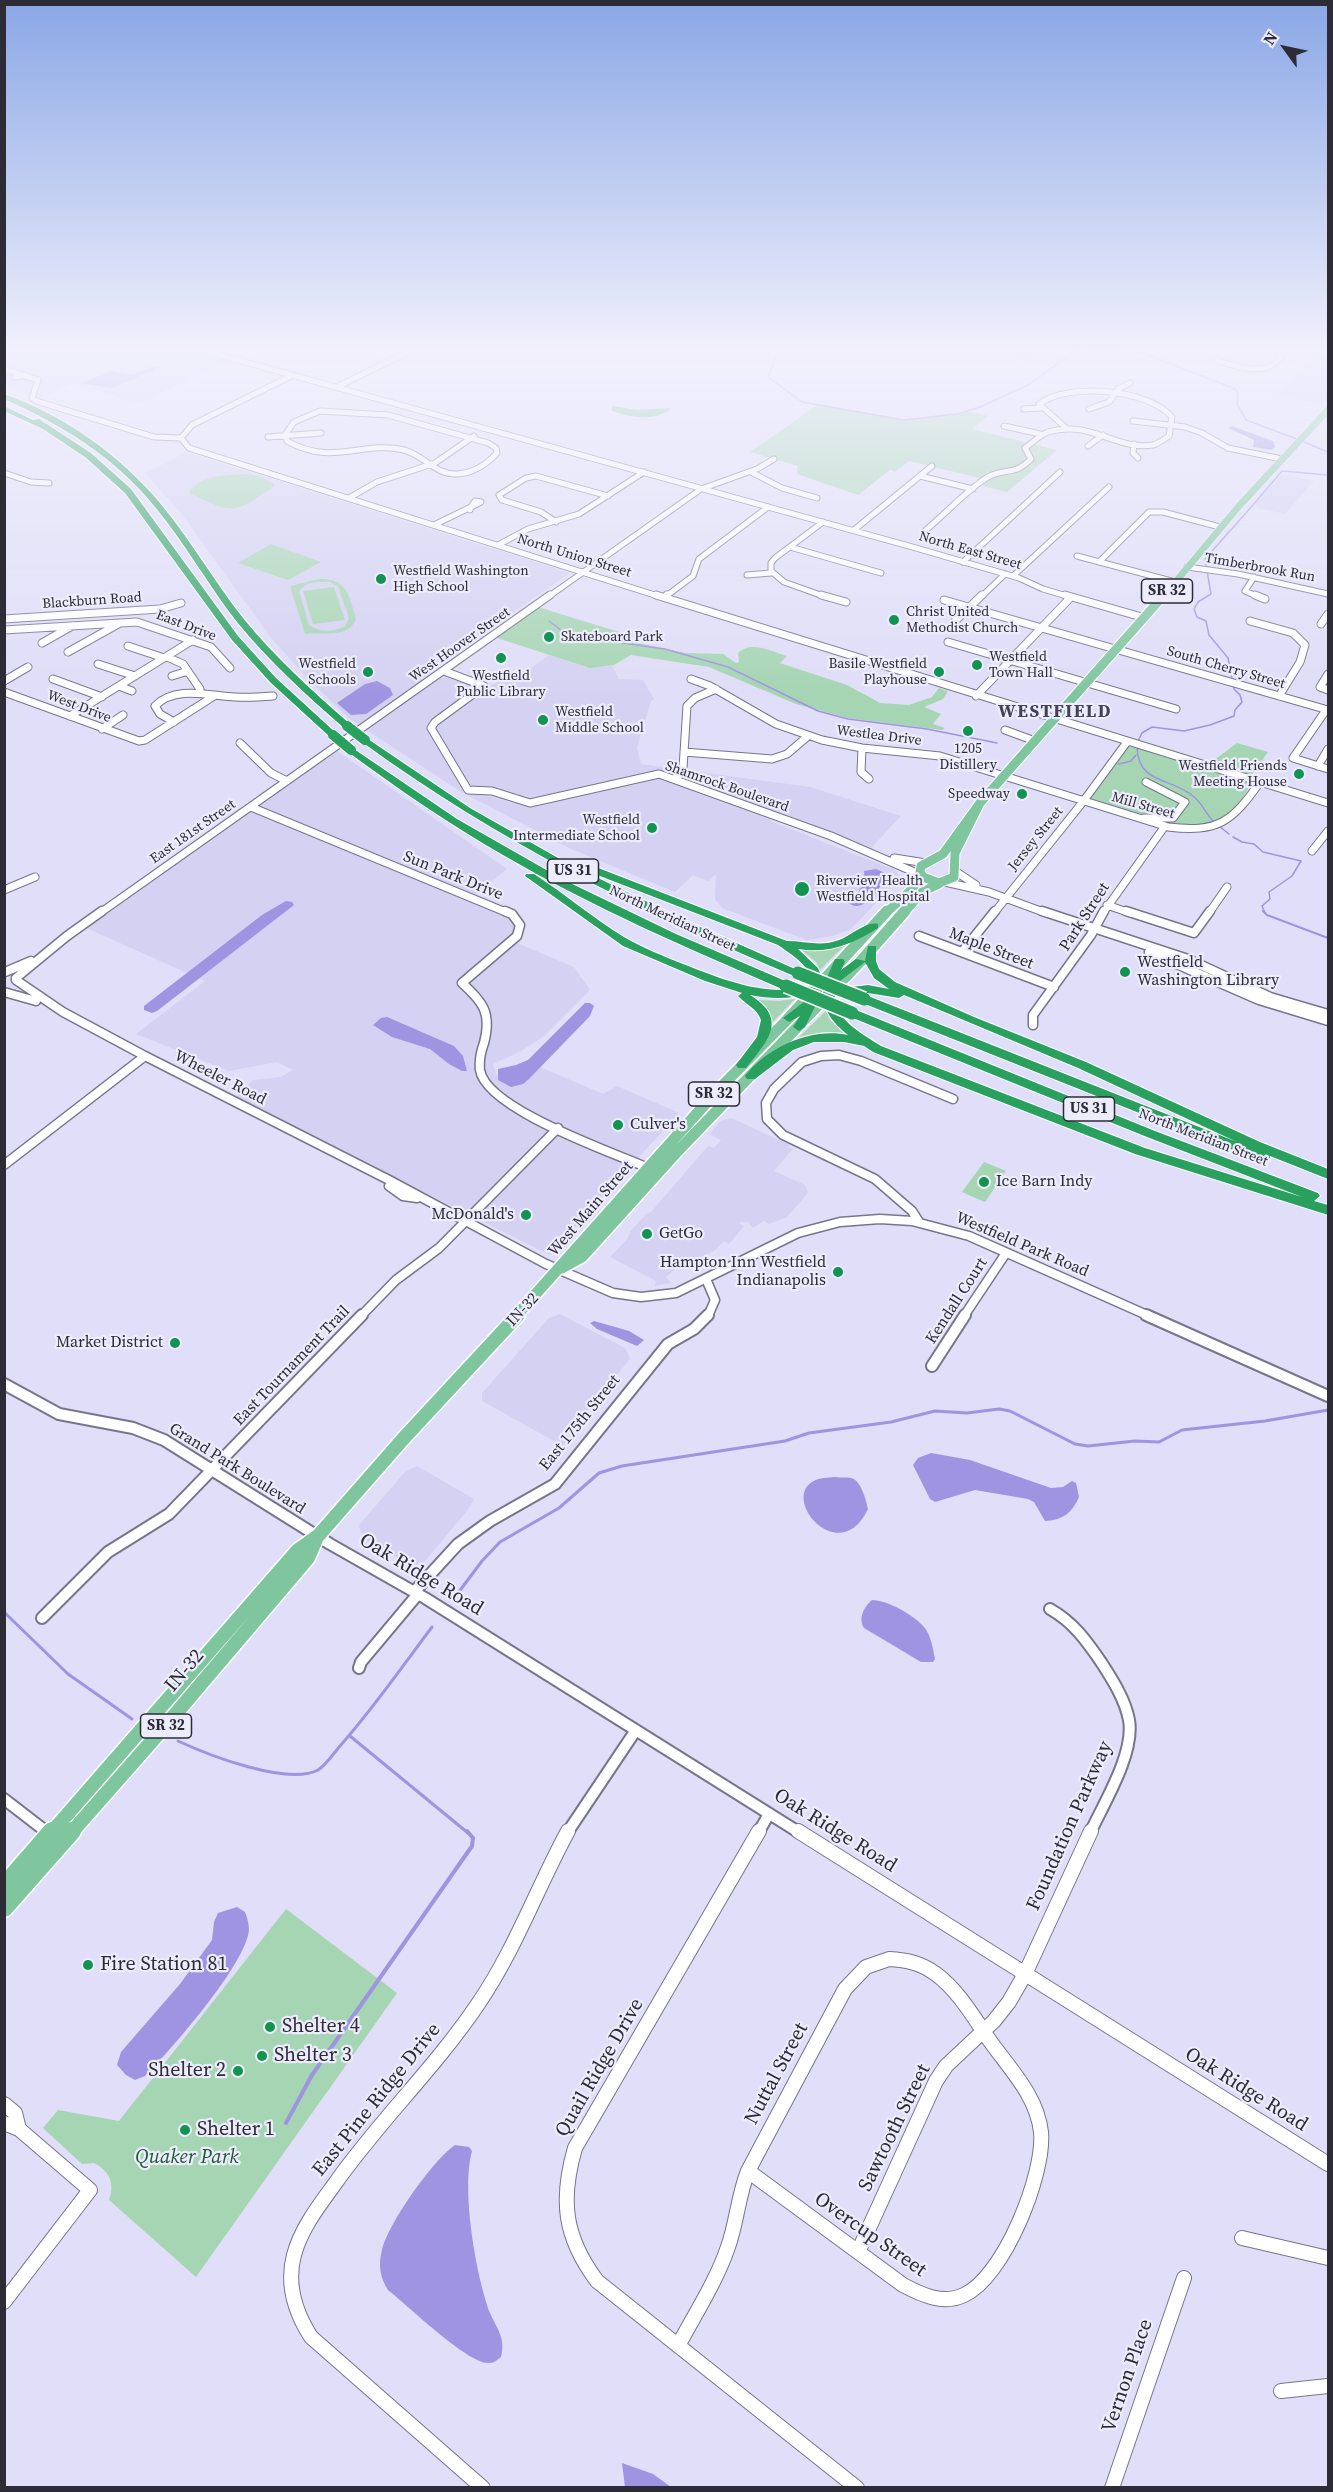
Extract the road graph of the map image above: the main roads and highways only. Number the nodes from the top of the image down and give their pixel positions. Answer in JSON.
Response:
{"nodes":[{"id":1,"x":100,"y":465,"type":"edge"},
{"id":2,"x":119,"y":465,"type":"edge"},
{"id":3,"x":1277,"y":465,"type":"edge"},
{"id":4,"x":981,"y":802,"type":"junction"},
{"id":5,"x":506,"y":833,"type":"junction"},
{"id":6,"x":491,"y":845,"type":"junction"},
{"id":7,"x":928,"y":863,"type":"junction"},
{"id":8,"x":954,"y":871,"type":"junction"},
{"id":9,"x":921,"y":875,"type":"junction"},
{"id":10,"x":943,"y":882,"type":"junction"},
{"id":11,"x":874,"y":926,"type":"junction"},
{"id":12,"x":782,"y":943,"type":"junction"},
{"id":13,"x":872,"y":949,"type":"junction"},
{"id":14,"x":839,"y":962,"type":"joint"},
{"id":15,"x":860,"y":962,"type":"joint"},
{"id":16,"x":710,"y":979,"type":"junction"},
{"id":17,"x":823,"y":991,"type":"junction"},
{"id":18,"x":946,"y":1010,"type":"junction"},
{"id":19,"x":789,"y":1018,"type":"joint"},
{"id":20,"x":799,"y":1027,"type":"joint"},
{"id":21,"x":877,"y":1048,"type":"junction"},
{"id":22,"x":742,"y":1065,"type":"junction"},
{"id":23,"x":751,"y":1076,"type":"junction"},
{"id":24,"x":1329,"y":1174,"type":"edge"},
{"id":25,"x":1329,"y":1181,"type":"edge"},
{"id":26,"x":1329,"y":1202,"type":"edge"},
{"id":27,"x":1329,"y":1210,"type":"edge"},
{"id":28,"x":559,"y":1270,"type":"junction"},
{"id":29,"x":318,"y":1536,"type":"junction"},
{"id":30,"x":4,"y":1886,"type":"edge"},
{"id":31,"x":4,"y":1908,"type":"edge"}],
"edges":[{"from":1,"to":6,"type":"highway","name":"North Meridian Street","number":"US 31","bridge":true},
{"from":2,"to":5,"type":"highway","name":"North Meridian Street","number":"US 31","bridge":true},
{"from":3,"to":4,"type":"main road","number":"SR 32"},
{"from":4,"to":7,"type":"main road","number":"SR 32"},
{"from":4,"to":8,"type":"main road","number":"SR 32"},
{"from":5,"to":12,"type":"highway"},
{"from":5,"to":25,"type":"highway","name":"North Meridian Street","number":"US 31","bridge":true},
{"from":6,"to":16,"type":"highway"},
{"from":6,"to":26,"type":"highway","name":"North Meridian Street","number":"US 31","bridge":true},
{"from":7,"to":8,"type":"main road"},
{"from":7,"to":9,"type":"main road"},
{"from":8,"to":10,"type":"main road"},
{"from":9,"to":10,"type":"main road"},
{"from":9,"to":11,"type":"main road"},
{"from":10,"to":13,"type":"main road"},
{"from":11,"to":12,"type":"highway"},
{"from":11,"to":14,"type":"main road"},
{"from":12,"to":17,"type":"highway"},
{"from":13,"to":15,"type":"main road"},
{"from":13,"to":18,"type":"highway"},
{"from":14,"to":17,"type":"highway"},
{"from":15,"to":17,"type":"highway"},
{"from":16,"to":17,"type":"highway"},
{"from":16,"to":22,"type":"highway"},
{"from":17,"to":18,"type":"highway"},
{"from":17,"to":19,"type":"highway"},
{"from":17,"to":20,"type":"highway"},
{"from":17,"to":21,"type":"highway"},
{"from":18,"to":24,"type":"highway"},
{"from":19,"to":22,"type":"main road","name":"West Main Street","number":"SR 32"},
{"from":20,"to":23,"type":"main road","name":"West Main Street","number":"SR 32"},
{"from":21,"to":23,"type":"highway"},
{"from":21,"to":27,"type":"highway"},
{"from":22,"to":28,"type":"main road","name":"West Main Street","number":"SR 32"},
{"from":23,"to":28,"type":"main road","name":"West Main Street","number":"SR 32"},
{"from":28,"to":29,"type":"main road","name":"IN-32","number":"SR 32"},
{"from":29,"to":30,"type":"main road","name":"IN-32","number":"SR 32"},
{"from":29,"to":31,"type":"main road","name":"IN-32","number":"SR 32"}]}
